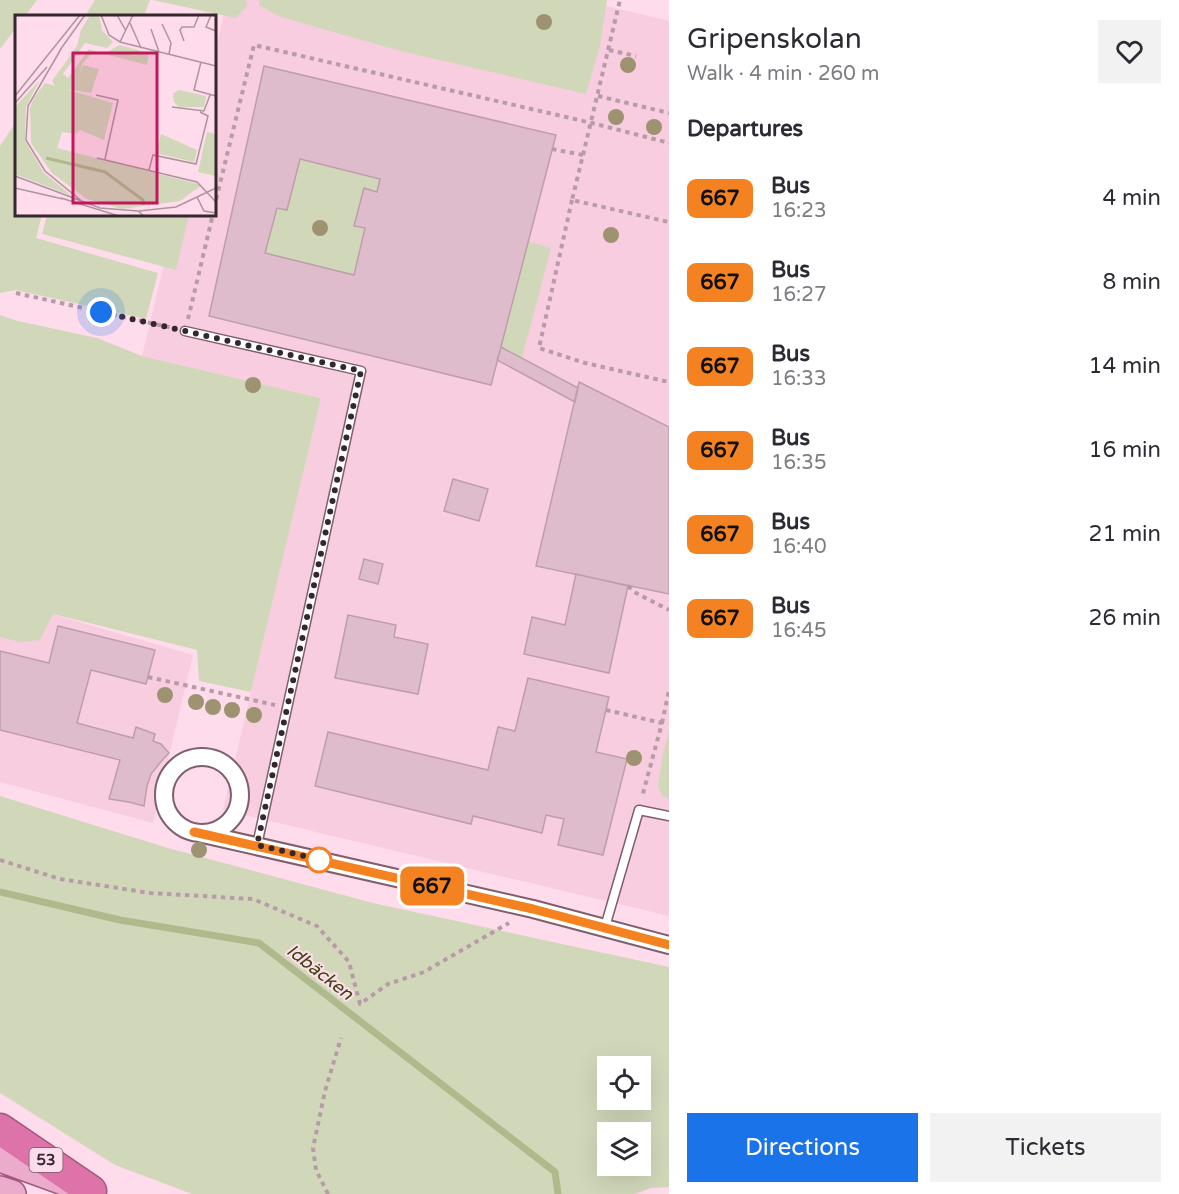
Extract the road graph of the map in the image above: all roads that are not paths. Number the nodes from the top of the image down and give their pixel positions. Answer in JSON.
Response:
{"nodes":[{"id":1,"x":185,"y":331,"type":"road end"},
{"id":2,"x":669,"y":816,"type":"edge"},
{"id":3,"x":194,"y":832,"type":"junction"},
{"id":4,"x":257,"y":845,"type":"junction"},
{"id":5,"x":605,"y":927,"type":"junction"},
{"id":6,"x":669,"y":945,"type":"edge"},
{"id":7,"x":0,"y":1129,"type":"edge"},
{"id":8,"x":0,"y":1158,"type":"edge"},
{"id":9,"x":0,"y":1190,"type":"edge"},
{"id":10,"x":96,"y":1192,"type":"edge"},
{"id":11,"x":12,"y":1194,"type":"edge"}],
"edges":[{"from":1,"to":4,"type":"lane"},
{"from":2,"to":5,"type":"lane"},
{"from":3,"to":3,"type":"street"},
{"from":3,"to":4,"type":"street"},
{"from":4,"to":5,"type":"street"},
{"from":5,"to":6,"type":"street"},
{"from":7,"to":10,"type":"highway","number":"53"},
{"from":8,"to":10,"type":"main road","number":"53"},
{"from":9,"to":11,"type":"main road"}]}
